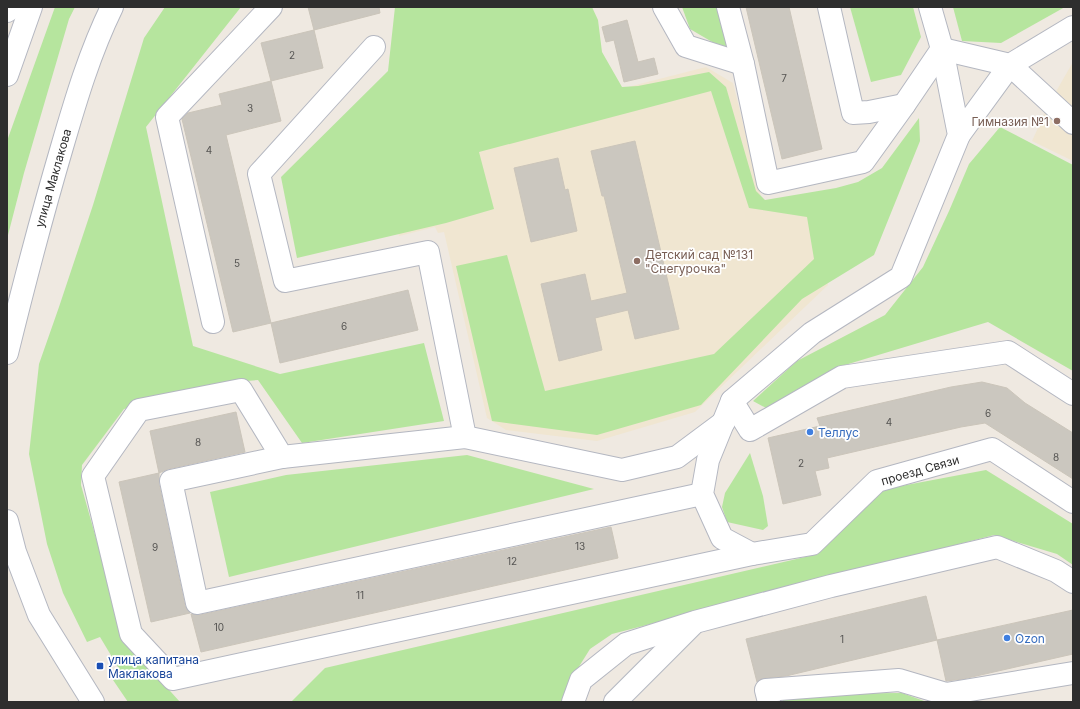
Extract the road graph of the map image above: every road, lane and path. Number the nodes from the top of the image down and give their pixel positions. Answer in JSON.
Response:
{"nodes":[{"id":1,"x":13,"y":7,"type":"edge"},
{"id":2,"x":31,"y":7,"type":"edge"},
{"id":3,"x":112,"y":7,"type":"edge"},
{"id":4,"x":271,"y":7,"type":"edge"},
{"id":5,"x":664,"y":7,"type":"edge"},
{"id":6,"x":728,"y":7,"type":"edge"},
{"id":7,"x":829,"y":7,"type":"edge"},
{"id":8,"x":930,"y":7,"type":"edge"},
{"id":9,"x":7,"y":11,"type":"edge"},
{"id":10,"x":1073,"y":27,"type":"edge"},
{"id":11,"x":374,"y":47,"type":"dead end"},
{"id":12,"x":942,"y":49,"type":"junction"},
{"id":13,"x":743,"y":64,"type":"junction"},
{"id":14,"x":1010,"y":65,"type":"junction"},
{"id":15,"x":7,"y":74,"type":"edge"},
{"id":16,"x":904,"y":105,"type":"junction"},
{"id":17,"x":1073,"y":123,"type":"edge"},
{"id":18,"x":959,"y":135,"type":"junction"},
{"id":19,"x":213,"y":322,"type":"dead end"},
{"id":20,"x":7,"y":353,"type":"edge"},
{"id":21,"x":1073,"y":394,"type":"edge"},
{"id":22,"x":732,"y":401,"type":"junction"},
{"id":23,"x":724,"y":422,"type":"junction"},
{"id":24,"x":750,"y":430,"type":"junction"},
{"id":25,"x":465,"y":437,"type":"junction"},
{"id":26,"x":713,"y":448,"type":"junction"},
{"id":27,"x":282,"y":457,"type":"junction"},
{"id":28,"x":702,"y":494,"type":"junction"},
{"id":29,"x":1073,"y":502,"type":"edge"},
{"id":30,"x":7,"y":521,"type":"edge"},
{"id":31,"x":752,"y":554,"type":"junction"},
{"id":32,"x":1073,"y":582,"type":"edge"},
{"id":33,"x":695,"y":622,"type":"junction"},
{"id":34,"x":1073,"y":673,"type":"edge"},
{"id":35,"x":93,"y":702,"type":"edge"},
{"id":36,"x":573,"y":702,"type":"edge"},
{"id":37,"x":615,"y":702,"type":"edge"},
{"id":38,"x":769,"y":702,"type":"edge"}],
"edges":[{"from":1,"to":9,"type":"street"},
{"from":2,"to":15,"type":"street"},
{"from":3,"to":20,"type":"street","name":"улица Маклакова"},
{"from":4,"to":19,"type":"street"},
{"from":5,"to":13,"type":"street"},
{"from":6,"to":13,"type":"street"},
{"from":7,"to":16,"type":"street"},
{"from":8,"to":12,"type":"street"},
{"from":10,"to":14,"type":"street"},
{"from":11,"to":25,"type":"street"},
{"from":12,"to":14,"type":"street"},
{"from":12,"to":16,"type":"street"},
{"from":12,"to":18,"type":"street"},
{"from":13,"to":16,"type":"street"},
{"from":14,"to":17,"type":"street"},
{"from":14,"to":18,"type":"street"},
{"from":18,"to":22,"type":"street"},
{"from":21,"to":24,"type":"street"},
{"from":22,"to":23,"type":"street"},
{"from":22,"to":24,"type":"street"},
{"from":23,"to":25,"type":"street"},
{"from":23,"to":26,"type":"street"},
{"from":24,"to":26,"type":"street"},
{"from":25,"to":27,"type":"street"},
{"from":26,"to":28,"type":"street"},
{"from":27,"to":28,"type":"street"},
{"from":27,"to":31,"type":"street","name":"проезд Связи"},
{"from":28,"to":31,"type":"street"},
{"from":29,"to":31,"type":"street","name":"проезд Связи"},
{"from":30,"to":35,"type":"street"},
{"from":32,"to":33,"type":"street"},
{"from":33,"to":36,"type":"street"},
{"from":33,"to":37,"type":"street"},
{"from":34,"to":38,"type":"street"}]}
